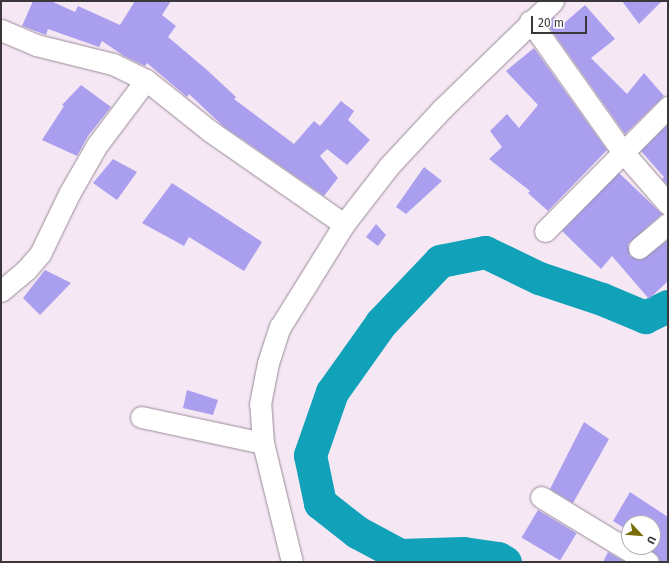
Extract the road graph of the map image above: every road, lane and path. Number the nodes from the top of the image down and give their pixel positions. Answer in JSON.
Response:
{"nodes":[{"id":1,"x":553,"y":1,"type":"edge"},
{"id":2,"x":530,"y":21,"type":"junction"},
{"id":3,"x":1,"y":30,"type":"edge"},
{"id":4,"x":146,"y":80,"type":"junction"},
{"id":5,"x":668,"y":107,"type":"edge"},
{"id":6,"x":622,"y":152,"type":"junction"},
{"id":7,"x":668,"y":204,"type":"edge"},
{"id":8,"x":344,"y":224,"type":"junction"},
{"id":9,"x":668,"y":224,"type":"edge"},
{"id":10,"x":545,"y":231,"type":"dead end"},
{"id":11,"x":640,"y":248,"type":"dead end"},
{"id":12,"x":1,"y":291,"type":"edge"},
{"id":13,"x":141,"y":416,"type":"dead end"},
{"id":14,"x":263,"y":443,"type":"junction"},
{"id":15,"x":541,"y":496,"type":"dead end"},
{"id":16,"x":292,"y":562,"type":"edge"},
{"id":17,"x":648,"y":562,"type":"edge"}],
"edges":[{"from":1,"to":2,"type":"street"},
{"from":2,"to":6,"type":"street"},
{"from":2,"to":8,"type":"street"},
{"from":3,"to":4,"type":"street"},
{"from":4,"to":8,"type":"street"},
{"from":4,"to":12,"type":"street"},
{"from":5,"to":6,"type":"street"},
{"from":6,"to":7,"type":"street"},
{"from":6,"to":10,"type":"street"},
{"from":8,"to":14,"type":"street"},
{"from":9,"to":11,"type":"street"},
{"from":13,"to":14,"type":"street"},
{"from":14,"to":16,"type":"street"},
{"from":15,"to":17,"type":"street"}]}
